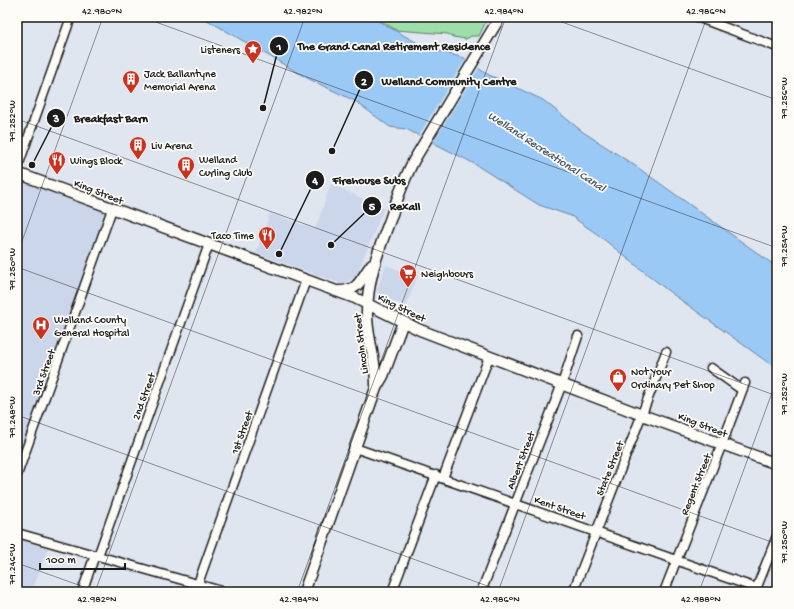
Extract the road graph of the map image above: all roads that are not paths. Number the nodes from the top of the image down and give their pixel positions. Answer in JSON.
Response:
{"nodes":[{"id":1,"x":71,"y":17,"type":"edge"},
{"id":2,"x":500,"y":17,"type":"edge"},
{"id":3,"x":697,"y":17,"type":"edge"},
{"id":4,"x":777,"y":46,"type":"edge"},
{"id":5,"x":17,"y":169,"type":"edge"},
{"id":6,"x":17,"y":173,"type":"edge"},
{"id":7,"x":112,"y":209,"type":"junction"},
{"id":8,"x":209,"y":244,"type":"junction"},
{"id":9,"x":376,"y":259,"type":"junction"},
{"id":10,"x":306,"y":280,"type":"junction"},
{"id":11,"x":337,"y":291,"type":"junction"},
{"id":12,"x":368,"y":304,"type":"junction"},
{"id":13,"x":403,"y":322,"type":"junction"},
{"id":14,"x":578,"y":336,"type":"dead end"},
{"id":15,"x":666,"y":352,"type":"dead end"},
{"id":16,"x":489,"y":357,"type":"junction"},
{"id":17,"x":711,"y":368,"type":"dead end"},
{"id":18,"x":562,"y":384,"type":"junction"},
{"id":19,"x":376,"y":388,"type":"junction"},
{"id":20,"x":642,"y":414,"type":"junction"},
{"id":21,"x":722,"y":444,"type":"junction"},
{"id":22,"x":355,"y":448,"type":"junction"},
{"id":23,"x":777,"y":464,"type":"edge"},
{"id":24,"x":17,"y":475,"type":"edge"},
{"id":25,"x":440,"y":477,"type":"junction"},
{"id":26,"x":515,"y":503,"type":"junction"},
{"id":27,"x":595,"y":531,"type":"junction"},
{"id":28,"x":17,"y":533,"type":"edge"},
{"id":29,"x":777,"y":536,"type":"edge"},
{"id":30,"x":97,"y":555,"type":"junction"},
{"id":31,"x":676,"y":560,"type":"junction"},
{"id":32,"x":196,"y":588,"type":"edge"},
{"id":33,"x":756,"y":590,"type":"edge"},
{"id":34,"x":82,"y":592,"type":"edge"},
{"id":35,"x":225,"y":592,"type":"edge"},
{"id":36,"x":304,"y":592,"type":"edge"},
{"id":37,"x":392,"y":592,"type":"edge"},
{"id":38,"x":481,"y":592,"type":"edge"},
{"id":39,"x":573,"y":592,"type":"edge"},
{"id":40,"x":664,"y":592,"type":"edge"}],
"edges":[{"from":1,"to":5,"type":"street"},
{"from":2,"to":9,"type":"main road","name":"Lincoln Street"},
{"from":3,"to":4,"type":"street"},
{"from":6,"to":7,"type":"main road","name":"King Street"},
{"from":7,"to":8,"type":"main road","name":"King Street"},
{"from":7,"to":24,"type":"street","name":"3rd Street"},
{"from":8,"to":10,"type":"main road","name":"King Street"},
{"from":8,"to":30,"type":"street","name":"2nd Street"},
{"from":9,"to":11,"type":"main road"},
{"from":9,"to":12,"type":"main road","name":"Lincoln Street"},
{"from":10,"to":11,"type":"main road","name":"King Street"},
{"from":10,"to":32,"type":"street","name":"1st Street"},
{"from":11,"to":12,"type":"main road","name":"King Street"},
{"from":12,"to":13,"type":"main road","name":"King Street"},
{"from":12,"to":19,"type":"main road","name":"Lincoln Street"},
{"from":13,"to":16,"type":"main road","name":"King Street"},
{"from":13,"to":19,"type":"main road"},
{"from":14,"to":18,"type":"street","name":"Albert Street"},
{"from":15,"to":20,"type":"street","name":"State Street"},
{"from":16,"to":18,"type":"main road","name":"King Street"},
{"from":16,"to":25,"type":"street"},
{"from":17,"to":21,"type":"street","name":"Regent Street"},
{"from":18,"to":20,"type":"main road","name":"King Street"},
{"from":18,"to":26,"type":"street","name":"Albert Street"},
{"from":19,"to":22,"type":"main road","name":"Lincoln Street"},
{"from":20,"to":21,"type":"main road","name":"King Street"},
{"from":20,"to":27,"type":"street","name":"State Street"},
{"from":21,"to":23,"type":"main road","name":"King Street"},
{"from":21,"to":31,"type":"street","name":"Regent Street"},
{"from":22,"to":25,"type":"street","name":"Kent Street"},
{"from":22,"to":36,"type":"main road","name":"Lincoln Street"},
{"from":25,"to":26,"type":"street","name":"Kent Street"},
{"from":25,"to":37,"type":"street"},
{"from":26,"to":27,"type":"street","name":"Kent Street"},
{"from":26,"to":38,"type":"street","name":"Albert Street"},
{"from":27,"to":31,"type":"street","name":"Kent Street"},
{"from":27,"to":39,"type":"street","name":"State Street"},
{"from":28,"to":30,"type":"street"},
{"from":29,"to":33,"type":"street"},
{"from":30,"to":32,"type":"street"},
{"from":30,"to":34,"type":"street","name":"2nd Street"},
{"from":31,"to":33,"type":"street","name":"Kent Street"},
{"from":31,"to":40,"type":"street","name":"Regent Street"},
{"from":32,"to":35,"type":"street"}]}
